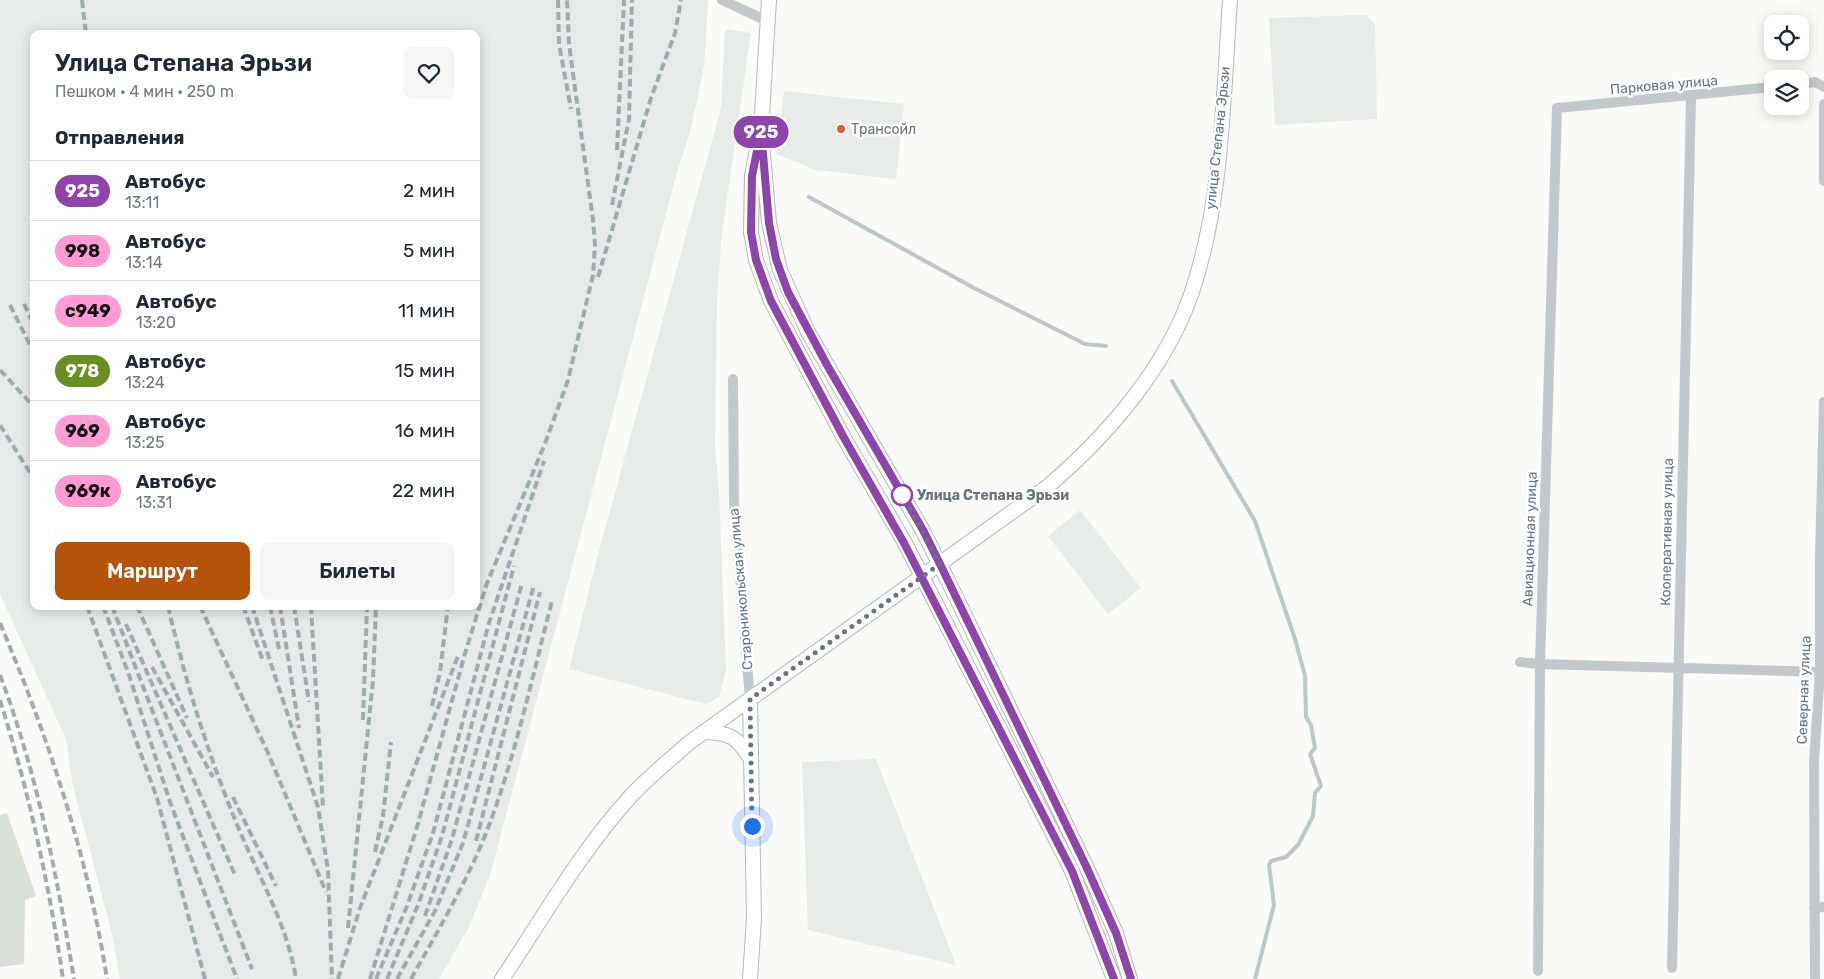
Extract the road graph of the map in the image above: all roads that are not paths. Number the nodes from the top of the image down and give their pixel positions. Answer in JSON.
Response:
{"nodes":[{"id":1,"x":722,"y":0,"type":"edge"},
{"id":2,"x":769,"y":0,"type":"edge"},
{"id":3,"x":1230,"y":0,"type":"edge"},
{"id":4,"x":767,"y":21,"type":"junction"},
{"id":5,"x":1809,"y":83,"type":"edge"},
{"id":6,"x":1824,"y":86,"type":"edge"},
{"id":7,"x":1764,"y":88,"type":"edge"},
{"id":8,"x":1691,"y":97,"type":"junction"},
{"id":9,"x":1824,"y":104,"type":"edge"},
{"id":10,"x":1557,"y":108,"type":"joint"},
{"id":11,"x":761,"y":131,"type":"junction"},
{"id":12,"x":1824,"y":181,"type":"edge"},
{"id":13,"x":733,"y":379,"type":"dead end"},
{"id":14,"x":1824,"y":402,"type":"edge"},
{"id":15,"x":1822,"y":557,"type":"edge"},
{"id":16,"x":940,"y":564,"type":"junction"},
{"id":17,"x":922,"y":578,"type":"junction"},
{"id":18,"x":1520,"y":662,"type":"dead end"},
{"id":19,"x":1540,"y":664,"type":"junction"},
{"id":20,"x":1678,"y":666,"type":"junction"},
{"id":21,"x":1820,"y":672,"type":"junction"},
{"id":22,"x":750,"y":699,"type":"junction"},
{"id":23,"x":704,"y":732,"type":"junction"},
{"id":24,"x":752,"y":760,"type":"junction"},
{"id":25,"x":1819,"y":760,"type":"edge"},
{"id":26,"x":1819,"y":908,"type":"edge"},
{"id":27,"x":1672,"y":968,"type":"dead end"},
{"id":28,"x":1538,"y":972,"type":"dead end"},
{"id":29,"x":502,"y":979,"type":"edge"},
{"id":30,"x":750,"y":979,"type":"edge"},
{"id":31,"x":1114,"y":979,"type":"edge"},
{"id":32,"x":1130,"y":979,"type":"edge"},
{"id":33,"x":1815,"y":979,"type":"edge"}],
"edges":[{"from":1,"to":4,"type":"street"},
{"from":2,"to":4,"type":"main road"},
{"from":3,"to":16,"type":"main road","name":"улица Степана Эрьзи"},
{"from":4,"to":11,"type":"main road"},
{"from":5,"to":6,"type":"street"},
{"from":7,"to":8,"type":"street","name":"Парковая улица"},
{"from":8,"to":10,"type":"street","name":"Парковая улица"},
{"from":8,"to":20,"type":"street","name":"Кооперативная улица"},
{"from":9,"to":12,"type":"street"},
{"from":10,"to":19,"type":"street","name":"Авиационная улица"},
{"from":11,"to":16,"type":"main road"},
{"from":11,"to":17,"type":"main road"},
{"from":13,"to":22,"type":"street","name":"Староникольская улица"},
{"from":14,"to":15,"type":"street","name":"Северная улица"},
{"from":15,"to":21,"type":"street","name":"Северная улица"},
{"from":16,"to":17,"type":"main road","name":"улица Степана Эрьзи"},
{"from":16,"to":32,"type":"main road"},
{"from":17,"to":22,"type":"main road","name":"улица Степана Эрьзи"},
{"from":17,"to":31,"type":"main road"},
{"from":18,"to":19,"type":"street"},
{"from":19,"to":20,"type":"street"},
{"from":19,"to":28,"type":"street","name":"Авиационная улица"},
{"from":20,"to":21,"type":"street"},
{"from":20,"to":27,"type":"street","name":"Кооперативная улица"},
{"from":21,"to":25,"type":"street","name":"Северная улица"},
{"from":22,"to":23,"type":"main road","name":"улица Степана Эрьзи"},
{"from":22,"to":24,"type":"main road","name":"Староникольская улица"},
{"from":23,"to":24,"type":"main road"},
{"from":23,"to":29,"type":"main road","name":"улица Степана Эрьзи"},
{"from":24,"to":30,"type":"main road","name":"Староникольская улица"},
{"from":25,"to":26,"type":"street","name":"Северная улица"},
{"from":26,"to":33,"type":"street","name":"Северная улица"}]}
